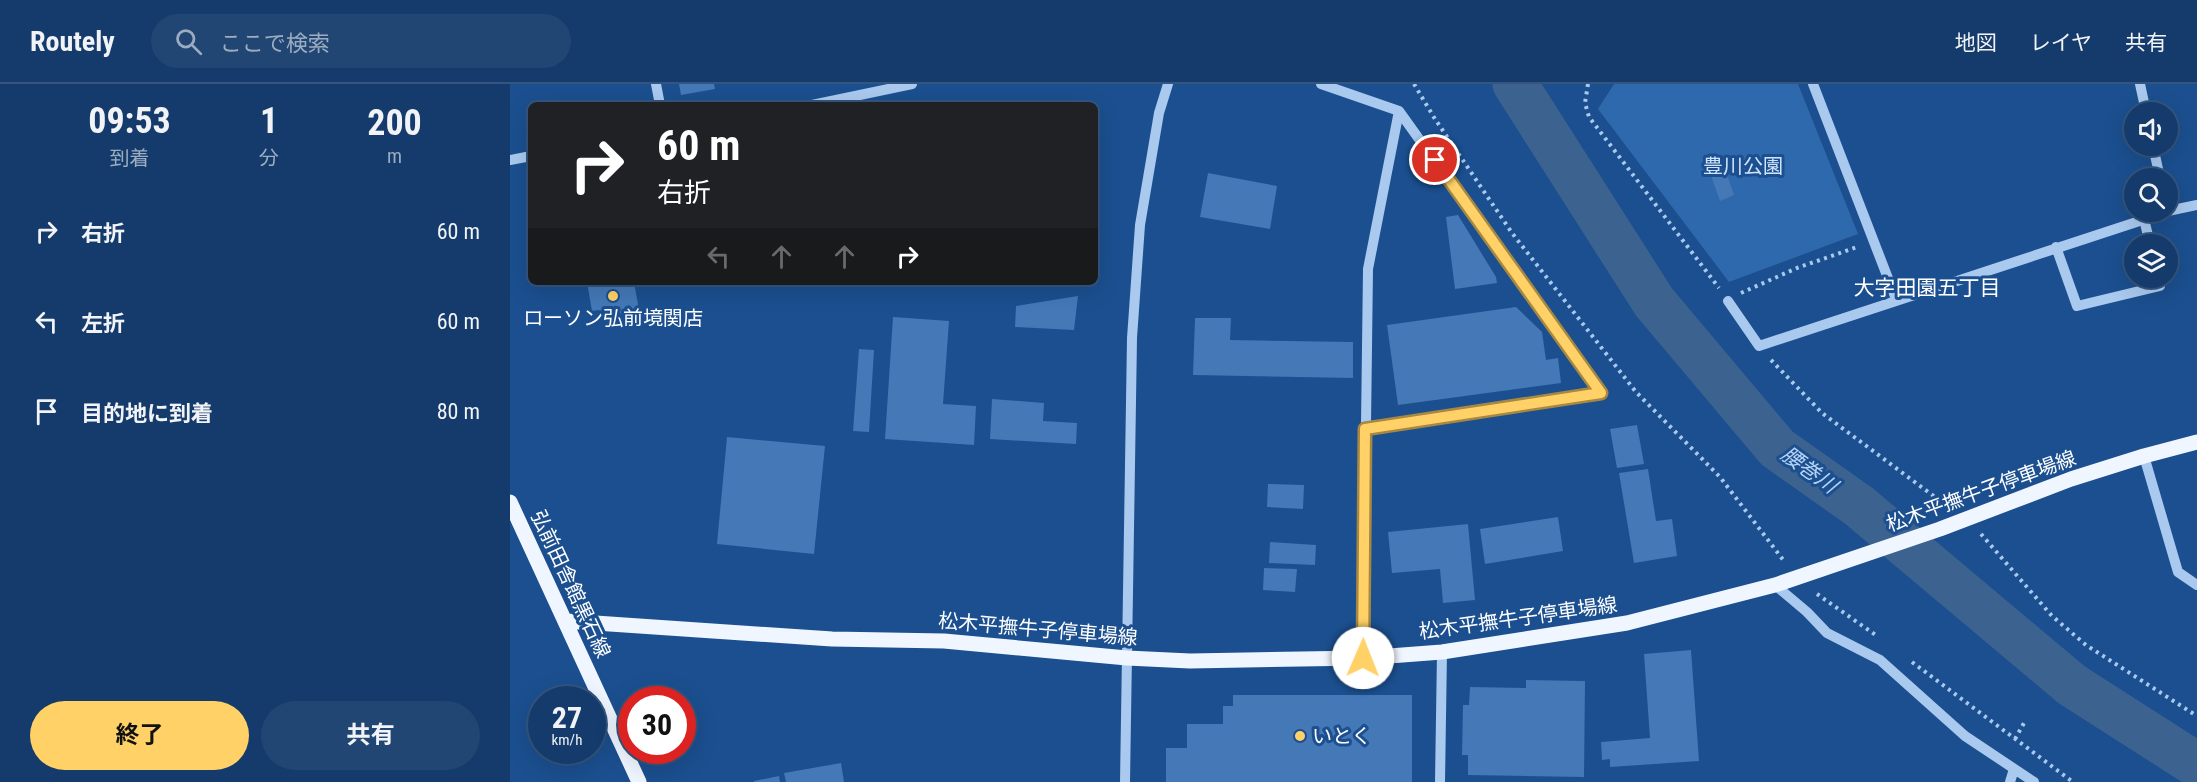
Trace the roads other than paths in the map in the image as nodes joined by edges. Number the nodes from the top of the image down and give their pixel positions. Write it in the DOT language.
graph roads {
  1 [pos="656,84"];
  2 [pos="912,84"];
  3 [pos="1168,84"];
  4 [pos="1321,84"];
  5 [pos="1813,84"];
  6 [pos="2140,84"];
  7 [pos="659,102"];
  8 [pos="826,102"];
  9 [pos="2144,102"];
  10 [pos="1399,111"];
  11 [pos="528,157"];
  12 [pos="510,160"];
  13 [pos="2197,205"];
  14 [pos="2178,209"];
  15 [pos="2135,222"];
  16 [pos="2056,247"];
  17 [pos="2152,288"];
  18 [pos="1725,297"];
  19 [pos="1896,300"];
  20 [pos="1365,429"];
  21 [pos="2197,442"];
  22 [pos="2144,456"];
  23 [pos="510,502"];
  24 [pos="1775,585"];
  25 [pos="2197,585"];
  26 [pos="566,621"];
  27 [pos="1442,652"];
  28 [pos="1127,658"];
  29 [pos="1363,658"];
  30 [pos="2014,769"];
  31 [pos="639,782"];
  32 [pos="1125,782"];
  33 [pos="1440,782"];
  34 [pos="2010,782"];
  35 [pos="2034,782"];
  1 -- 7 [label="street"];
  2 -- 8 [label="street"];
  3 -- 28 [label="street"];
  4 -- 10 [label="street"];
  5 -- 19 [label="street"];
  6 -- 9 [label="street"];
  10 -- 20 [label="street"];
  10 -- 20 [label="street"];
  11 -- 12 [label="street"];
  13 -- 14 [label="street"];
  15 -- 16 [label="street"];
  16 -- 17 [label="street"];
  16 -- 19 [label="street"];
  18 -- 19 [label="street"];
  20 -- 29 [label="street"];
  21 -- 22 [label="main road, 松木平撫牛子停車場線"];
  22 -- 24 [label="main road, 松木平撫牛子停車場線"];
  22 -- 25 [label="street"];
  23 -- 26 [label="main road, 弘前田舎館黒石線"];
  24 -- 27 [label="main road, 松木平撫牛子停車場線"];
  24 -- 30 [label="street"];
  26 -- 28 [label="main road, 松木平撫牛子停車場線"];
  26 -- 31 [label="main road, 弘前田舎館黒石線"];
  27 -- 29 [label="main road, 松木平撫牛子停車場線"];
  27 -- 33 [label="street"];
  28 -- 29 [label="main road, 松木平撫牛子停車場線"];
  28 -- 32 [label="street"];
  30 -- 34 [label="street"];
  30 -- 35 [label="street"];
}
